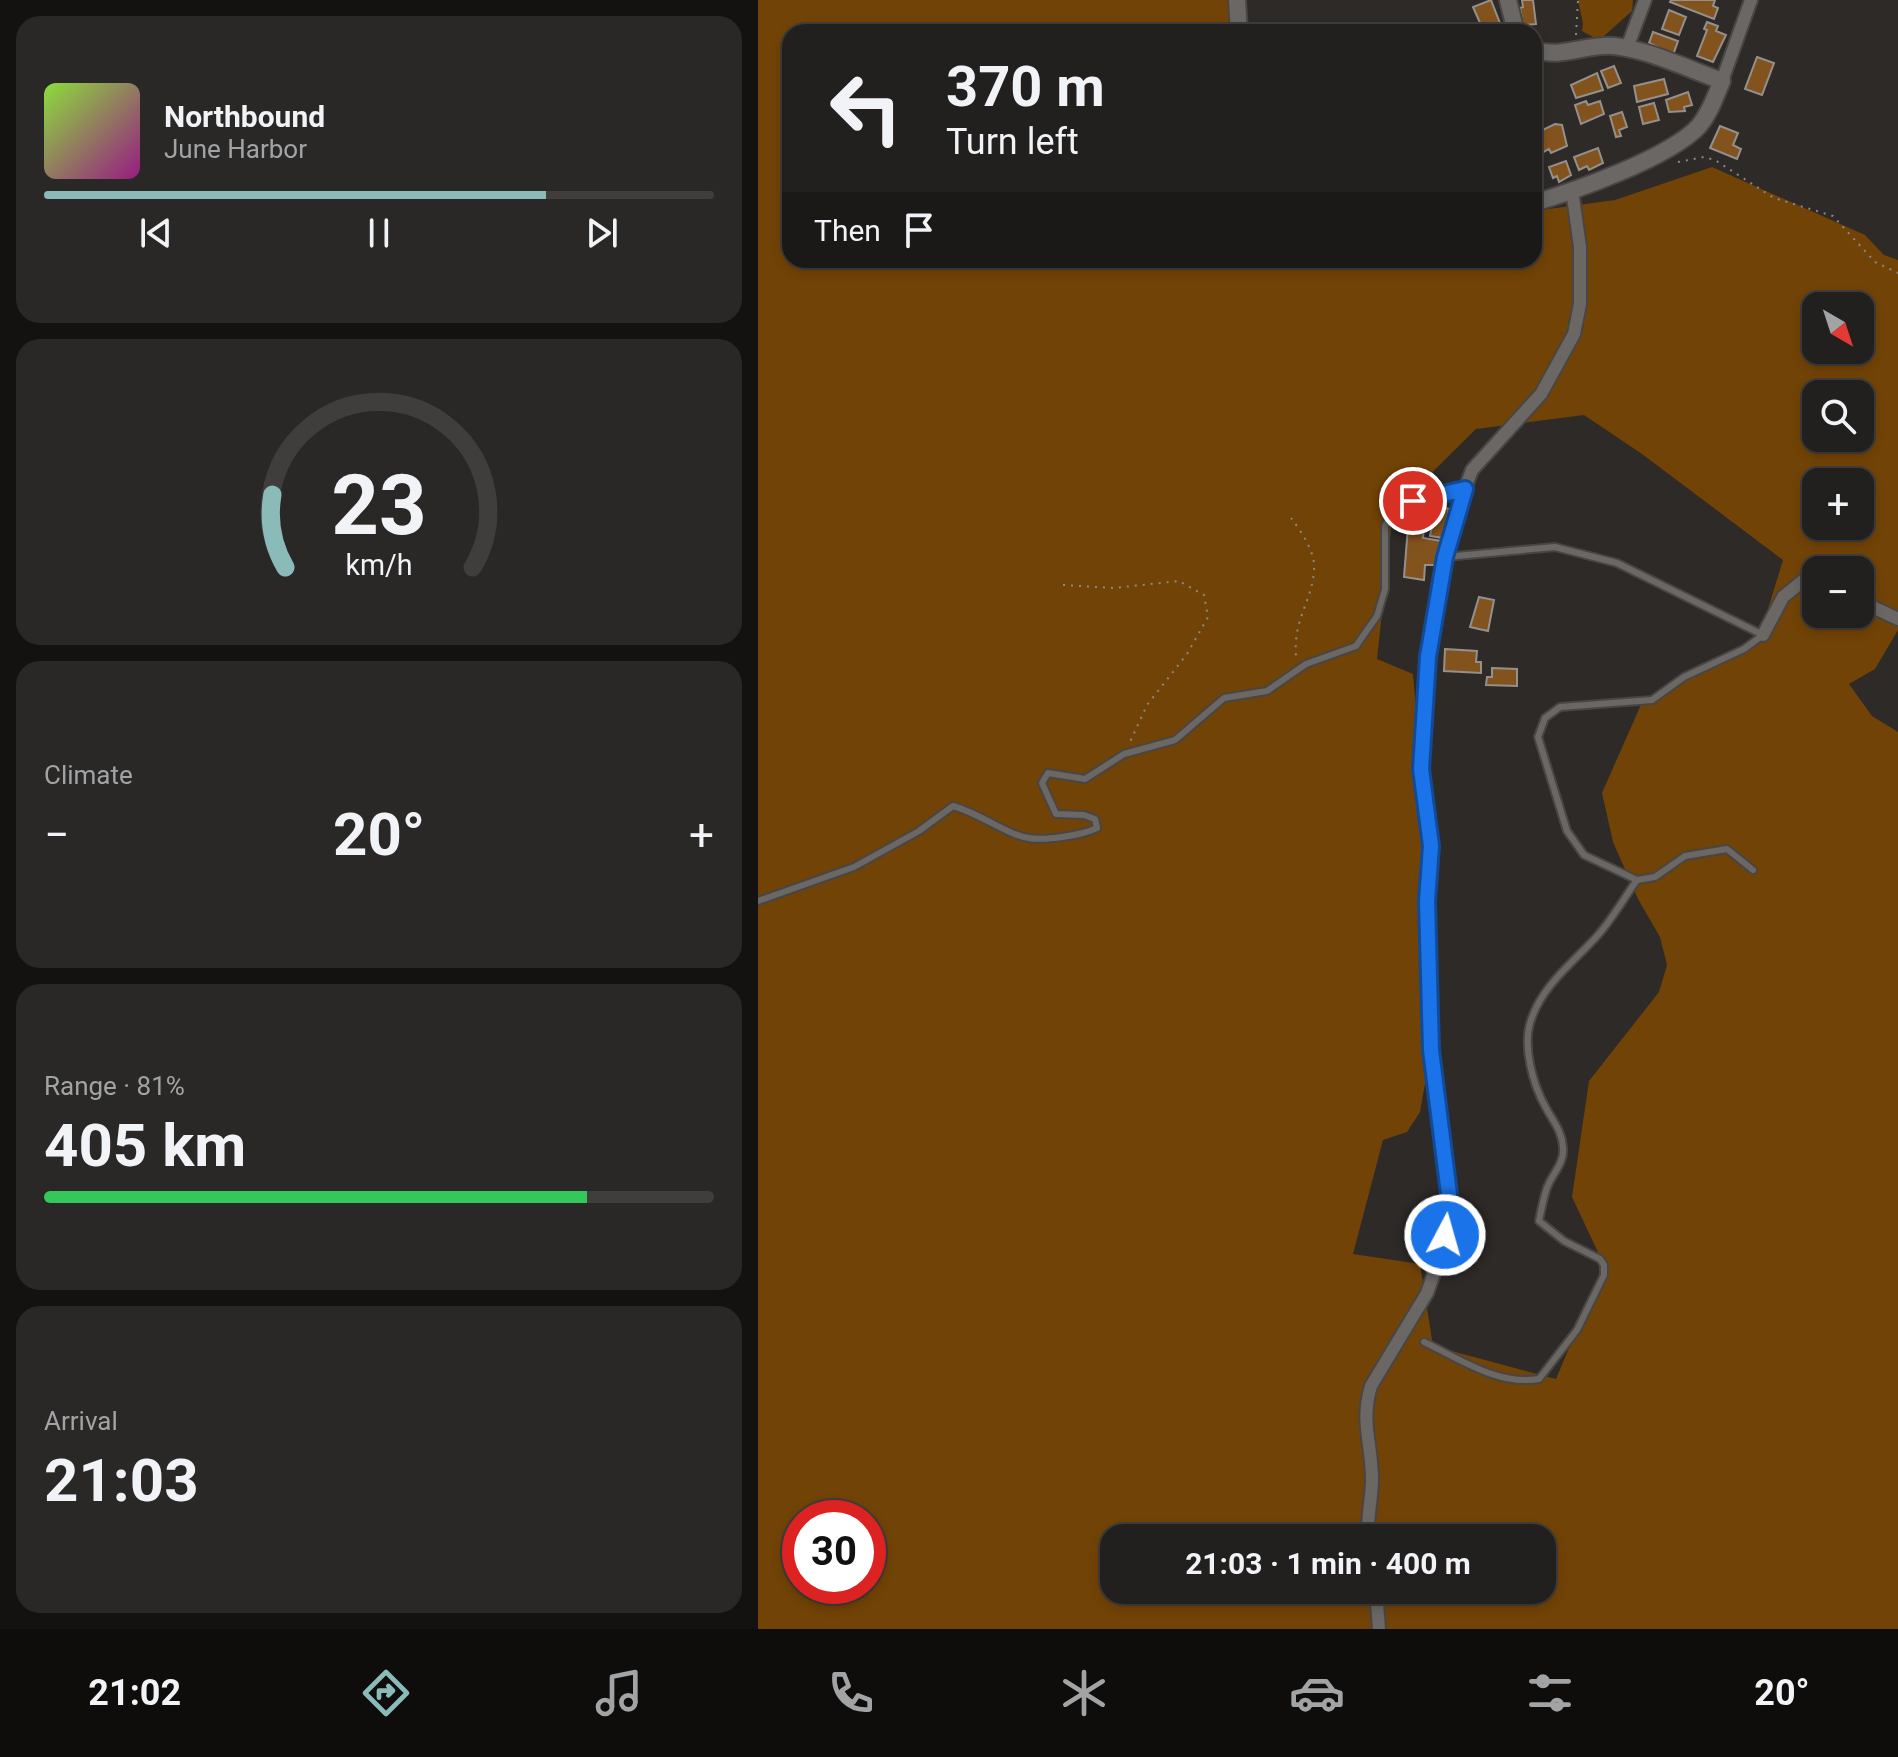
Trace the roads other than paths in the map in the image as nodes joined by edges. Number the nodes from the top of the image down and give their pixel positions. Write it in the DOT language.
graph roads {
  1 [pos="1237,0"];
  2 [pos="1508,0"];
  3 [pos="1645,0"];
  4 [pos="1751,0"];
  5 [pos="1238,24"];
  6 [pos="1514,24"];
  7 [pos="1627,48"];
  8 [pos="1542,51"];
  9 [pos="1722,81"];
  10 [pos="1572,190"];
  11 [pos="1542,200"];
  12 [pos="1465,489"];
  13 [pos="1445,557"];
  14 [pos="1802,582"];
  15 [pos="1874,608"];
  16 [pos="1898,619"];
  17 [pos="1763,635"];
  18 [pos="1753,870"];
  19 [pos="1637,880"];
  20 [pos="758,901"];
  21 [pos="1424,1342"];
  22 [pos="1370,1524"];
  23 [pos="1377,1604"];
  24 [pos="1379,1629"];
  1 -- 5 [label="street"];
  2 -- 6 [label="street"];
  3 -- 7 [label="street"];
  4 -- 9 [label="street"];
  7 -- 8 [label="street"];
  7 -- 9 [label="street"];
  9 -- 10 [label="street"];
  10 -- 11 [label="street"];
  10 -- 12 [label="street"];
  12 -- 13 [label="street"];
  12 -- 20 [label="lane"];
  13 -- 17 [label="lane"];
  13 -- 22 [label="street"];
  14 -- 17 [label="street"];
  15 -- 16 [label="street"];
  17 -- 19 [label="lane"];
  18 -- 19 [label="lane"];
  19 -- 21 [label="lane"];
  23 -- 24 [label="street"];
}
